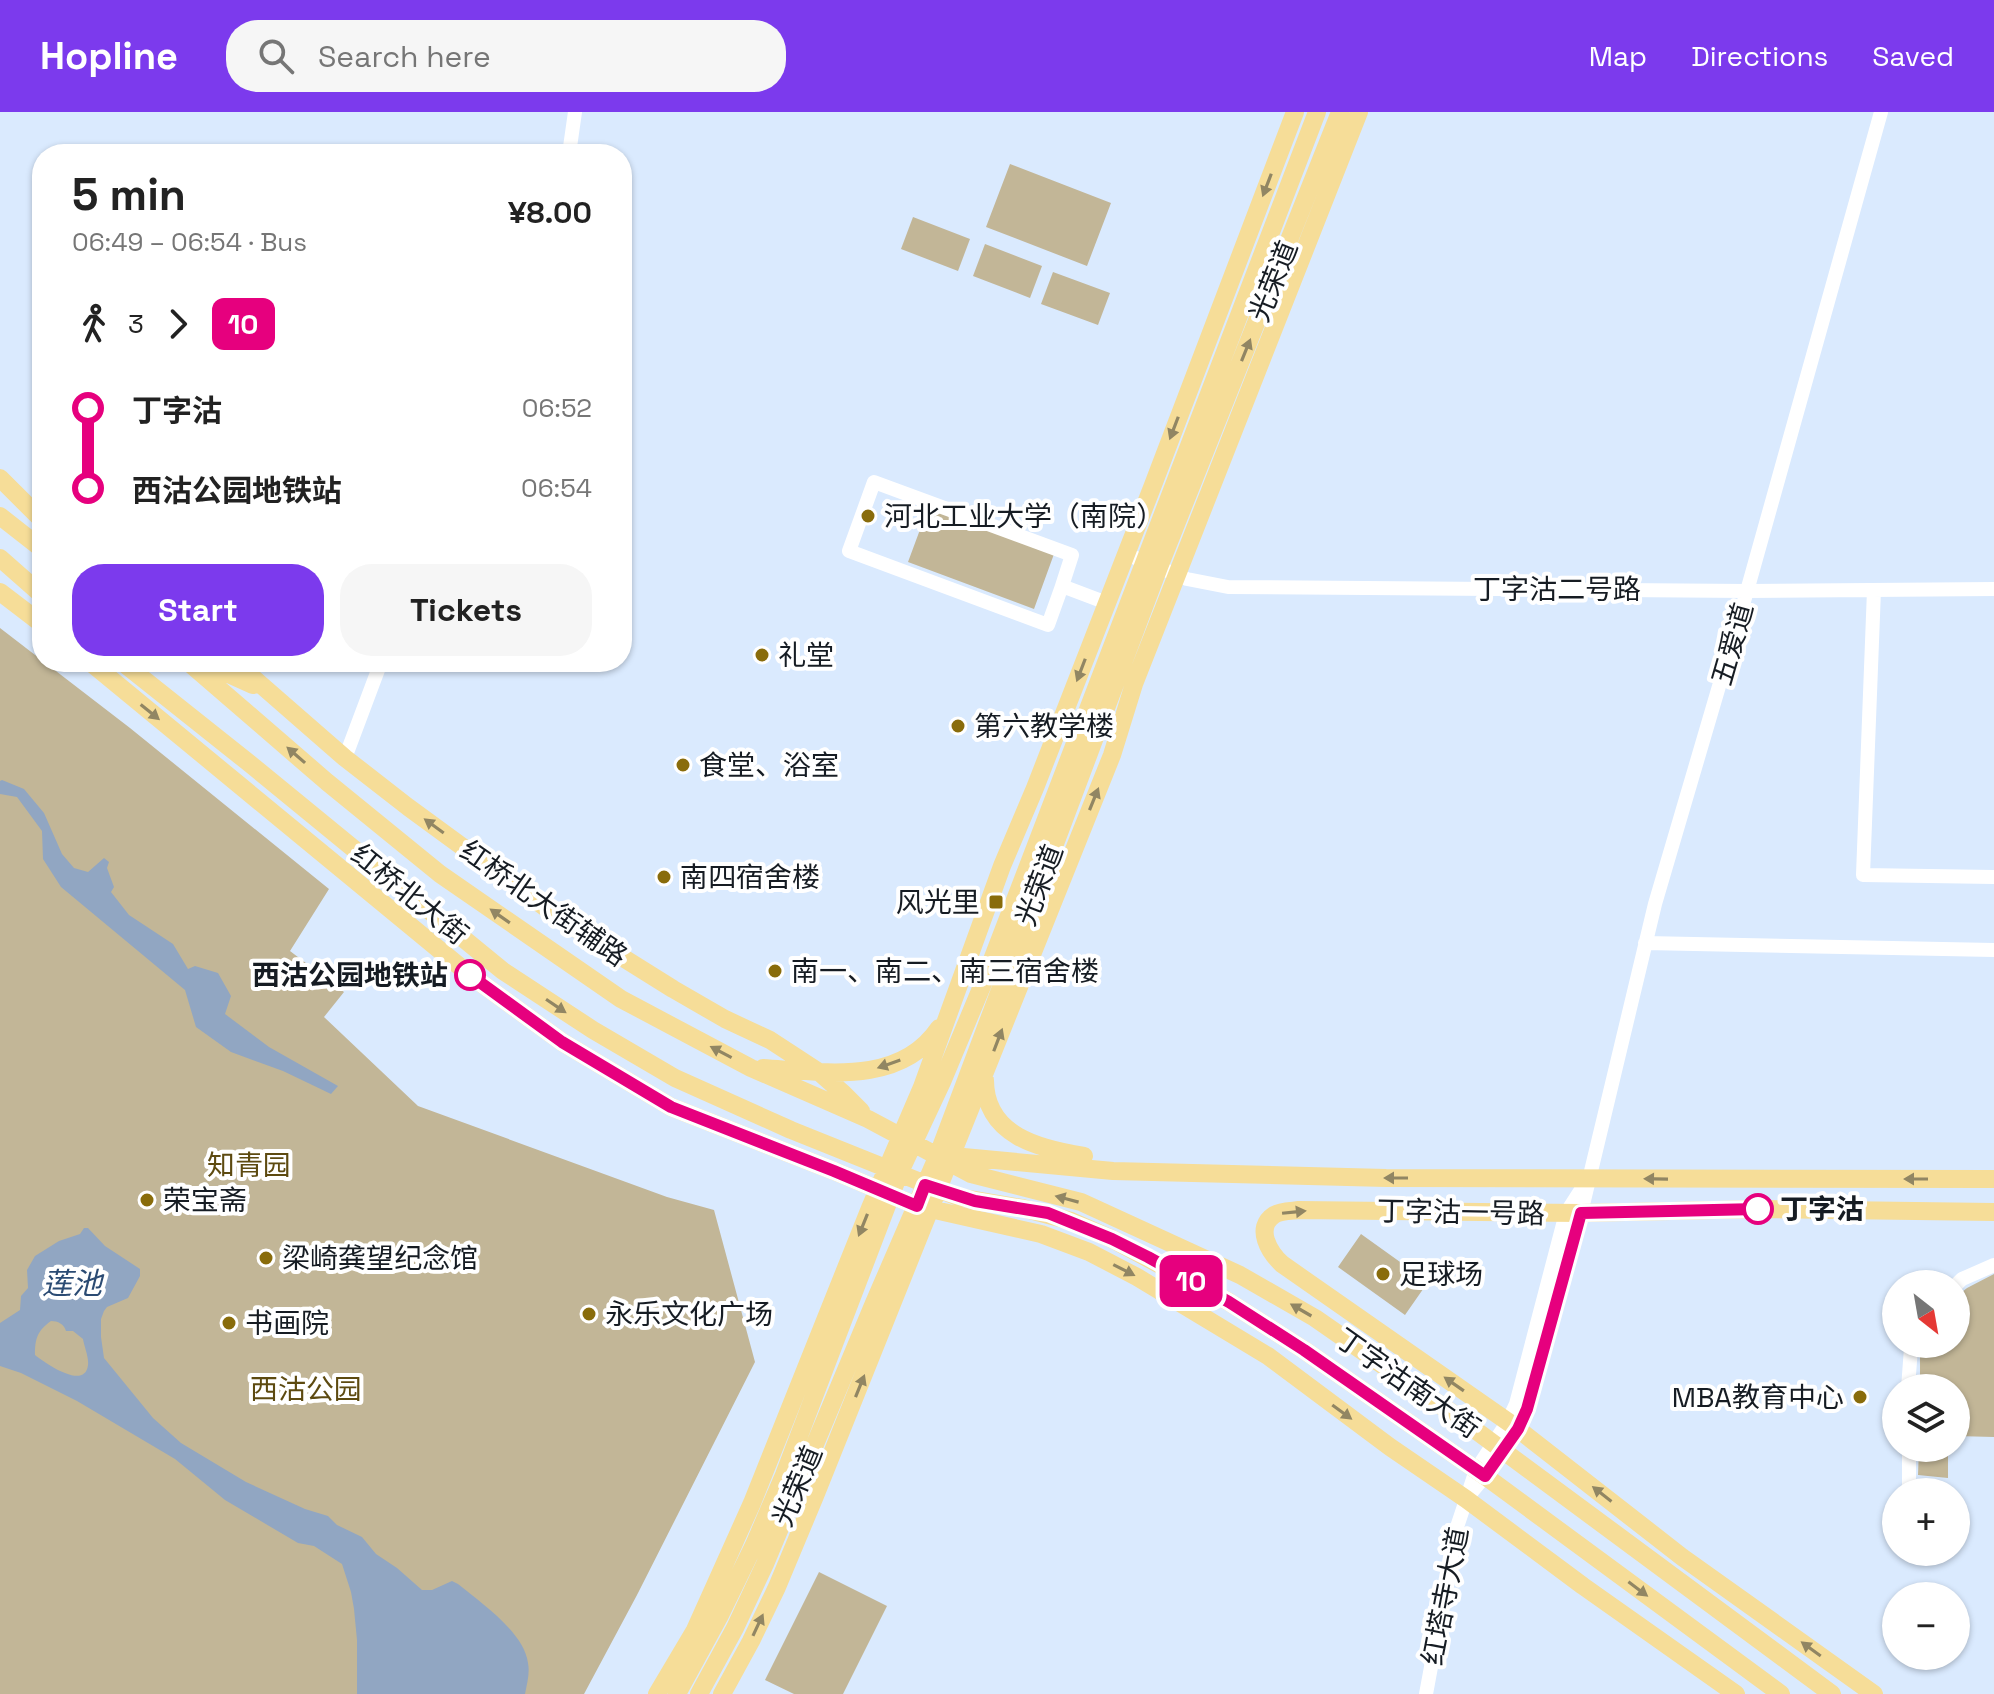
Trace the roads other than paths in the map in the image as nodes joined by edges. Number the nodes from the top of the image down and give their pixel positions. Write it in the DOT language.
graph roads {
  1 [pos="575,112"];
  2 [pos="1295,112"];
  3 [pos="1317,112"];
  4 [pos="1340,112"];
  5 [pos="1359,112"];
  6 [pos="1881,112"];
  7 [pos="570,144"];
  8 [pos="0,475"];
  9 [pos="32,497"];
  10 [pos="32,509"];
  11 [pos="0,516"];
  12 [pos="32,541"];
  13 [pos="1126,554"];
  14 [pos="0,558"];
  15 [pos="1152,564"];
  16 [pos="1178,575"];
  17 [pos="0,579"];
  18 [pos="32,586"];
  19 [pos="1062,586"];
  20 [pos="1994,589"];
  21 [pos="1874,590"];
  22 [pos="1747,591"];
  23 [pos="0,592"];
  24 [pos="32,599"];
  25 [pos="1107,603"];
  26 [pos="32,616"];
  27 [pos="102,672"];
  28 [pos="135,672"];
  29 [pos="200,672"];
  30 [pos="224,672"];
  31 [pos="247,672"];
  32 [pos="377,672"];
  33 [pos="273,694"];
  34 [pos="345,758"];
  35 [pos="1994,877"];
  36 [pos="1645,943"];
  37 [pos="1994,950"];
  38 [pos="948,1016"];
  39 [pos="751,1068"];
  40 [pos="819,1072"];
  41 [pos="985,1075"];
  42 [pos="868,1119"];
  43 [pos="907,1139"];
  44 [pos="947,1158"];
  45 [pos="893,1171"];
  46 [pos="1149,1171"];
  47 [pos="1589,1178"];
  48 [pos="1994,1179"];
  49 [pos="932,1188"];
  50 [pos="885,1192"];
  51 [pos="924,1208"];
  52 [pos="1994,1212"];
  53 [pos="1574,1213"];
  54 [pos="1994,1265"];
  55 [pos="1970,1276"];
  56 [pos="1513,1425"];
  57 [pos="1498,1447"];
  58 [pos="1481,1473"];
  59 [pos="1466,1499"];
  60 [pos="1682,1557"];
  61 [pos="1735,1624"];
  62 [pos="657,1694"];
  63 [pos="677,1694"];
  64 [pos="699,1694"];
  65 [pos="722,1694"];
  66 [pos="1426,1694"];
  67 [pos="1736,1694"];
  68 [pos="1781,1694"];
  69 [pos="1832,1694"];
  70 [pos="1874,1694"];
  1 -- 7 [label="street"];
  2 -- 13 [label="main road, one-way"];
  3 -- 15 [label="main road, 光荣道"];
  15 -- 4 [label="main road, 光荣道, one-way"];
  5 -- 16 [label="main road"];
  6 -- 22 [label="street, 五爱道"];
  8 -- 9 [label="main road"];
  8 -- 10 [label="main road"];
  11 -- 12 [label="main road"];
  13 -- 15 [label="street, 丁字沽二号路"];
  13 -- 25 [label="main road"];
  14 -- 18 [label="main road"];
  15 -- 16 [label="street, 丁字沽二号路"];
  15 -- 43 [label="main road, 光荣道"];
  15 -- 44 [label="main road, 光荣道"];
  16 -- 22 [label="street, 丁字沽二号路"];
  41 -- 16 [label="main road, one-way"];
  17 -- 24 [label="main road"];
  19 -- 19 [label="street"];
  19 -- 25 [label="street"];
  20 -- 21 [label="street, 丁字沽二号路"];
  21 -- 22 [label="street, 丁字沽二号路"];
  21 -- 35 [label="street"];
  22 -- 36 [label="street, 五爱道"];
  23 -- 26 [label="main road"];
  25 -- 38 [label="main road, one-way"];
  27 -- 50 [label="main road, one-way"];
  28 -- 45 [label="main road, 红桥北大街, one-way"];
  39 -- 29 [label="main road, 红桥北大街, one-way"];
  30 -- 33 [label="main road"];
  31 -- 33 [label="main road, 红桥北大街辅路"];
  32 -- 34 [label="street"];
  33 -- 34 [label="main road, 红桥北大街辅路"];
  40 -- 34 [label="main road, 红桥北大街辅路, one-way"];
  36 -- 37 [label="street"];
  36 -- 47 [label="street, 五爱道"];
  38 -- 40 [label="main road, one-way"];
  38 -- 43 [label="main road"];
  39 -- 40 [label="main road"];
  39 -- 42 [label="main road, 红桥北大街"];
  40 -- 42 [label="main road, 红桥北大街辅路"];
  41 -- 44 [label="main road"];
  41 -- 46 [label="main road"];
  42 -- 43 [label="main road, 红桥北大街"];
  43 -- 44 [label="main road, 红桥北大街"];
  43 -- 45 [label="main road"];
  44 -- 46 [label="main road, 丁字沽一号路"];
  44 -- 49 [label="main road"];
  57 -- 44 [label="main road, 丁字沽南大街, one-way"];
  45 -- 49 [label="main road, 红桥北大街"];
  45 -- 50 [label="main road"];
  47 -- 46 [label="main road, 丁字沽一号路, one-way"];
  48 -- 47 [label="main road, 丁字沽一号路, one-way"];
  47 -- 53 [label="street, 五爱道"];
  49 -- 51 [label="main road"];
  49 -- 58 [label="main road, 丁字沽南大街"];
  50 -- 51 [label="main road"];
  50 -- 62 [label="main road, one-way"];
  50 -- 63 [label="main road, 光荣道"];
  51 -- 59 [label="main road, one-way"];
  51 -- 64 [label="main road, 光荣道"];
  65 -- 51 [label="main road, one-way"];
  52 -- 53 [label="main road, 丁字沽一号路"];
  53 -- 56 [label="street, 五爱道"];
  56 -- 53 [label="main road, 丁字沽一号路, one-way"];
  54 -- 55 [label="street"];
  56 -- 57 [label="street, 五爱道"];
  60 -- 56 [label="main road, one-way"];
  57 -- 58 [label="street, 红塔寺大道"];
  57 -- 61 [label="main road, 丁字沽南大街"];
  58 -- 59 [label="street, 红塔寺大道"];
  58 -- 68 [label="main road, 丁字沽南大街, one-way"];
  59 -- 66 [label="street, 红塔寺大道"];
  59 -- 67 [label="main road"];
  60 -- 61 [label="main road"];
  70 -- 60 [label="main road, one-way"];
  61 -- 69 [label="main road, 丁字沽南大街"];
}
